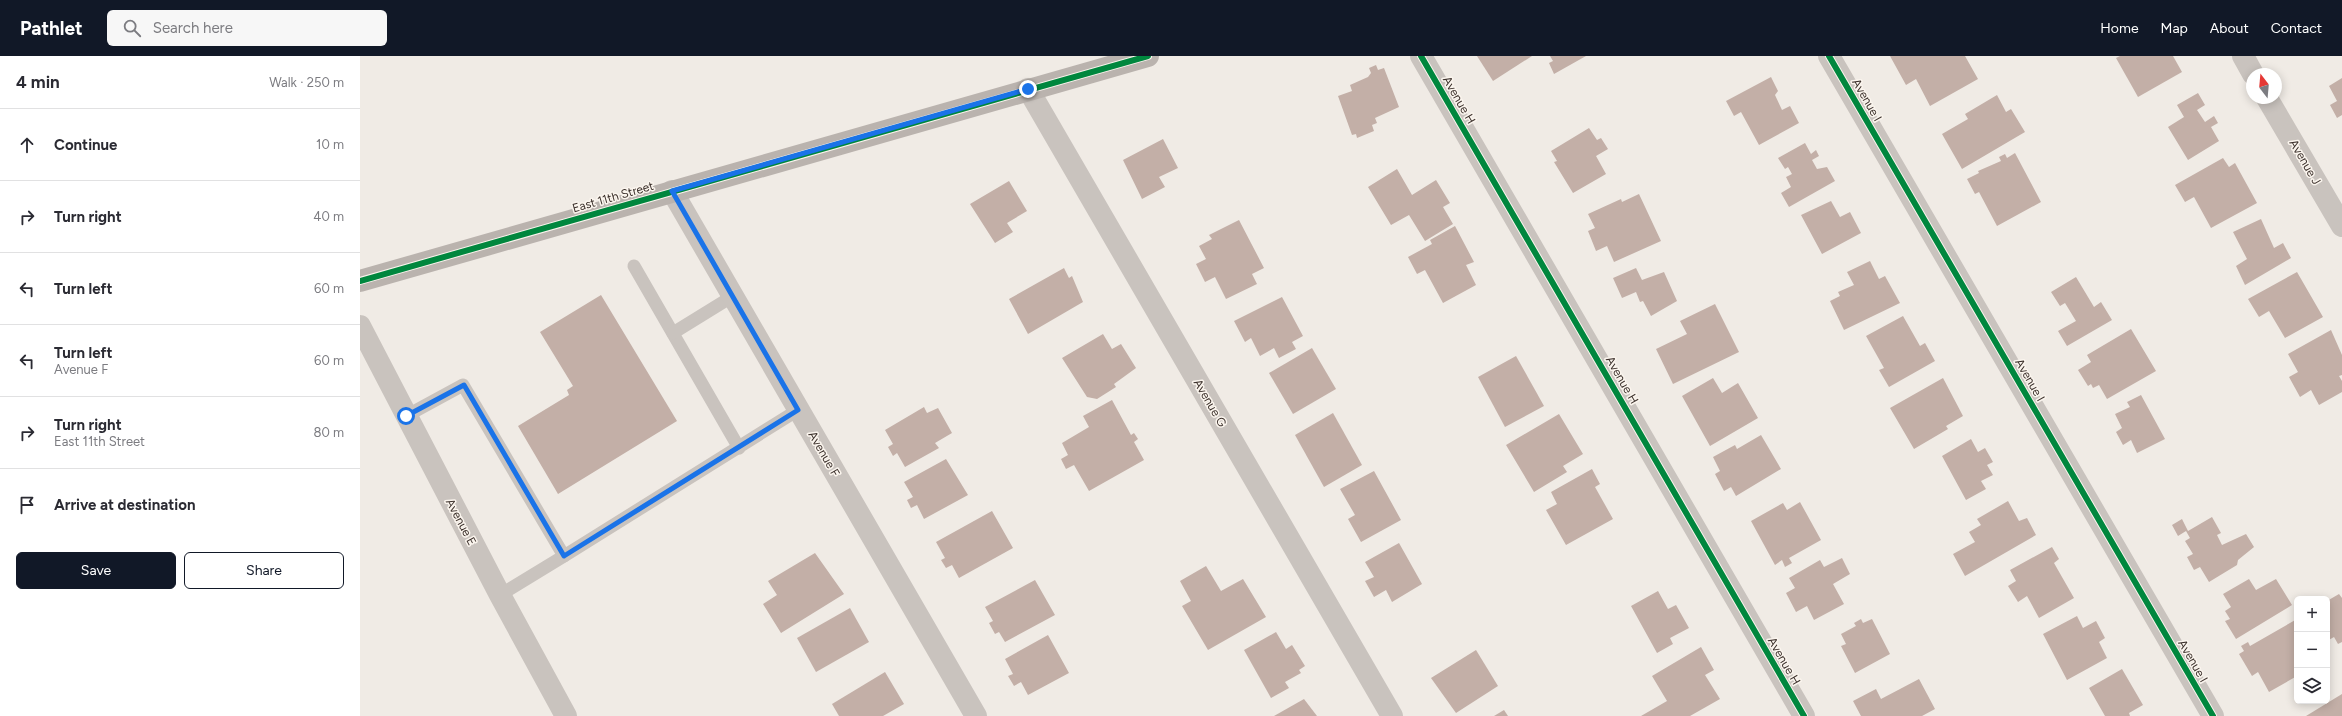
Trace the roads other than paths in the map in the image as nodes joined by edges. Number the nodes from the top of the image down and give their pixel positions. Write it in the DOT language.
graph roads {
  1 [pos="1148,56"];
  2 [pos="1421,56"];
  3 [pos="1829,56"];
  4 [pos="2243,56"];
  5 [pos="2250,68"];
  6 [pos="1028,89"];
  7 [pos="2271,104"];
  8 [pos="672,191"];
  9 [pos="2342,226"];
  10 [pos="634,266"];
  11 [pos="360,280"];
  12 [pos="733,296"];
  13 [pos="360,326"];
  14 [pos="673,334"];
  15 [pos="798,410"];
  16 [pos="406,416"];
  17 [pos="739,448"];
  18 [pos="564,556"];
  19 [pos="500,595"];
  20 [pos="566,716"];
  21 [pos="976,716"];
  22 [pos="1392,716"];
  23 [pos="1804,716"];
  24 [pos="2213,716"];
  1 -- 6 [label="street, East 11th Street"];
  2 -- 23 [label="street, Avenue H"];
  3 -- 24 [label="street, Avenue I"];
  4 -- 5 [label="street"];
  6 -- 8 [label="street, East 11th Street"];
  6 -- 22 [label="street, Avenue G"];
  7 -- 9 [label="street, Avenue J"];
  8 -- 11 [label="street, East 11th Street"];
  8 -- 12 [label="street, Avenue F"];
  10 -- 14 [label="lane"];
  12 -- 14 [label="lane"];
  12 -- 15 [label="street, Avenue F"];
  13 -- 16 [label="street, Avenue E"];
  14 -- 17 [label="lane"];
  15 -- 17 [label="lane"];
  15 -- 21 [label="street, Avenue F"];
  16 -- 18 [label="lane"];
  16 -- 19 [label="street, Avenue E"];
  17 -- 18 [label="lane"];
  18 -- 19 [label="lane"];
  19 -- 20 [label="street, Avenue E"];
}
